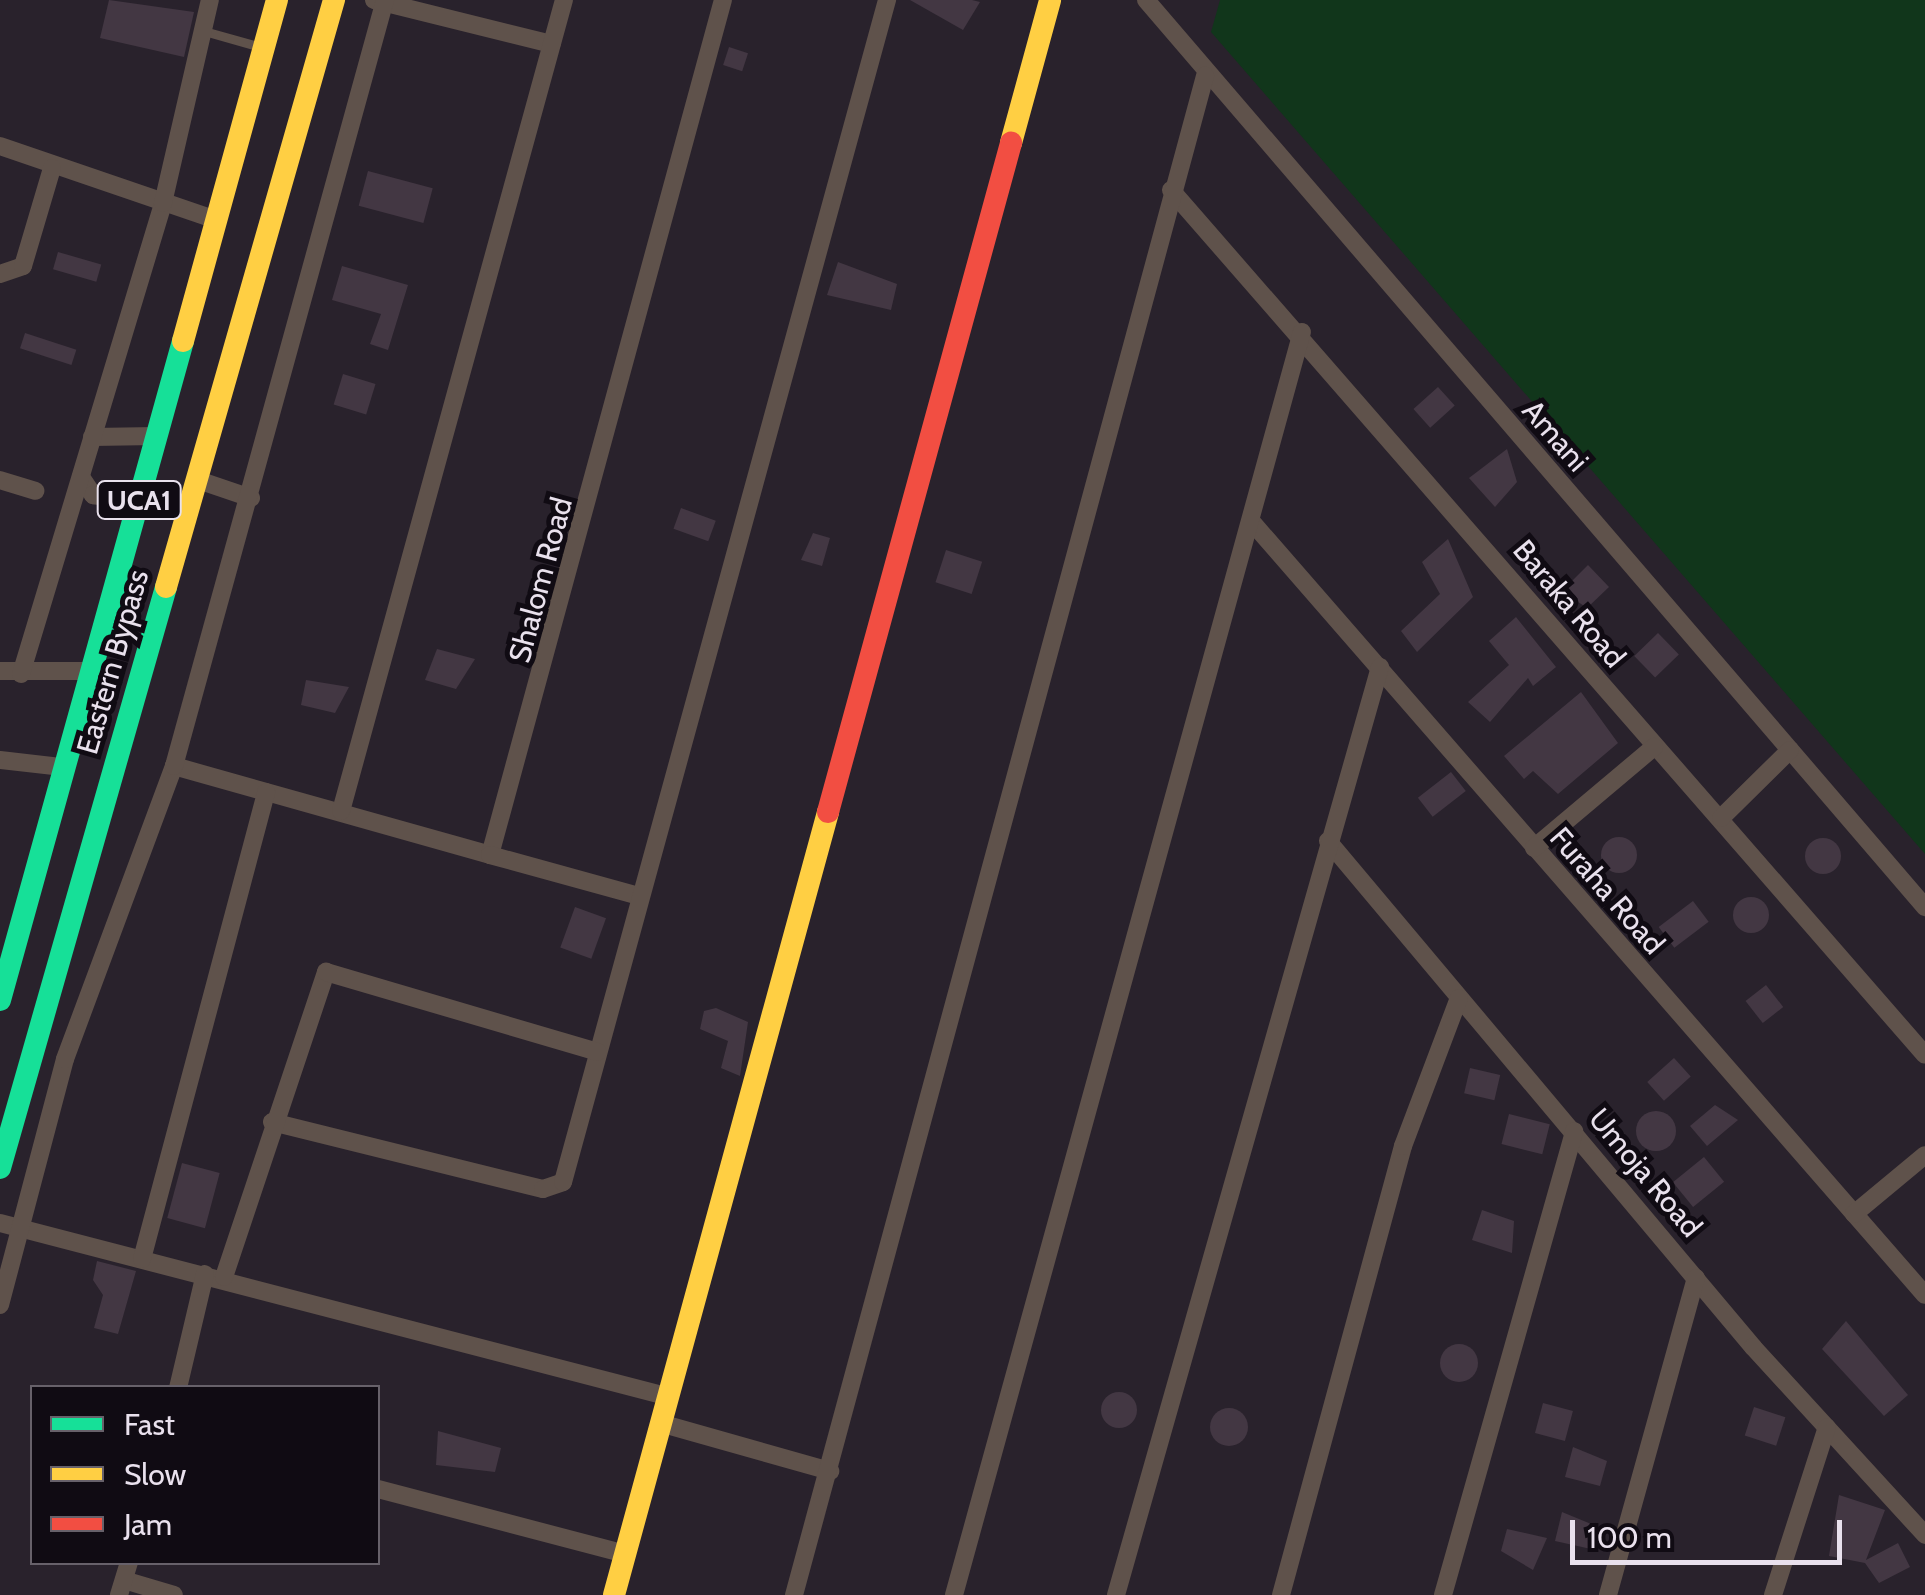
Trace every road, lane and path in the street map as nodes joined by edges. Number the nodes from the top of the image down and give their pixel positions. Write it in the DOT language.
graph roads {
  1 [pos="210,0"];
  2 [pos="277,0"];
  3 [pos="334,0"];
  4 [pos="564,0"];
  5 [pos="724,0"];
  6 [pos="887,0"];
  7 [pos="1050,0"];
  8 [pos="1146,0"];
  9 [pos="381,1"];
  10 [pos="203,31"];
  11 [pos="552,44"];
  12 [pos="264,48"];
  13 [pos="1205,76"];
  14 [pos="0,146"];
  15 [pos="52,168"];
  16 [pos="1171,190"];
  17 [pos="163,203"];
  18 [pos="216,220"];
  19 [pos="0,274"];
  20 [pos="1302,332"];
  21 [pos="156,436"];
  22 [pos="92,437"];
  23 [pos="81,477"];
  24 [pos="0,480"];
  25 [pos="198,480"];
  26 [pos="36,491"];
  27 [pos="251,498"];
  28 [pos="138,502"];
  29 [pos="1250,521"];
  30 [pos="1380,667"];
  31 [pos="0,671"];
  32 [pos="90,671"];
  33 [pos="21,674"];
  34 [pos="1654,747"];
  35 [pos="1790,750"];
  36 [pos="0,760"];
  37 [pos="174,766"];
  38 [pos="61,767"];
  39 [pos="266,792"];
  40 [pos="340,811"];
  41 [pos="1721,818"];
  42 [pos="1328,841"];
  43 [pos="1534,848"];
  44 [pos="490,855"];
  45 [pos="639,896"];
  46 [pos="1925,907"];
  47 [pos="1458,998"];
  48 [pos="0,1000"];
  49 [pos="597,1052"];
  50 [pos="1925,1054"];
  51 [pos="272,1122"];
  52 [pos="1574,1132"];
  53 [pos="1925,1155"];
  54 [pos="0,1168"];
  55 [pos="1854,1214"];
  56 [pos="0,1223"];
  57 [pos="21,1229"];
  58 [pos="142,1258"];
  59 [pos="215,1276"];
  60 [pos="1696,1278"];
  61 [pos="1925,1295"];
  62 [pos="0,1304"];
  63 [pos="179,1385"];
  64 [pos="666,1396"];
  65 [pos="660,1423"];
  66 [pos="1827,1427"];
  67 [pos="830,1471"];
  68 [pos="380,1489"];
  69 [pos="1925,1535"];
  70 [pos="626,1554"];
  71 [pos="124,1579"];
  72 [pos="174,1595"];
  73 [pos="614,1595"];
  74 [pos="794,1595"];
  75 [pos="954,1595"];
  76 [pos="1116,1595"];
  77 [pos="1281,1595"];
  78 [pos="1442,1595"];
  79 [pos="1608,1595"];
  80 [pos="1773,1595"];
  1 -- 10 [label="street"];
  2 -- 12 [label="main road, Eastern Bypass / UCA1"];
  3 -- 25 [label="main road, Eastern Bypass"];
  4 -- 11 [label="street"];
  5 -- 44 [label="street, Shalom Road"];
  6 -- 45 [label="street"];
  7 -- 64 [label="main road"];
  8 -- 13 [label="street, Amani"];
  9 -- 11 [label="street"];
  9 -- 27 [label="street"];
  10 -- 12 [label="lane"];
  10 -- 17 [label="street"];
  11 -- 40 [label="street"];
  12 -- 18 [label="main road, Eastern Bypass / UCA1"];
  13 -- 16 [label="street"];
  13 -- 35 [label="street, Amani"];
  14 -- 15 [label="street"];
  15 -- 17 [label="street"];
  15 -- 19 [label="street"];
  16 -- 20 [label="street, Baraka Road"];
  16 -- 67 [label="street"];
  17 -- 18 [label="street"];
  17 -- 22 [label="street"];
  18 -- 21 [label="main road, Eastern Bypass / UCA1"];
  20 -- 29 [label="street"];
  20 -- 34 [label="street, Baraka Road"];
  21 -- 22 [label="street"];
  21 -- 28 [label="main road, Eastern Bypass / UCA1"];
  22 -- 23 [label="street"];
  23 -- 28 [label="street"];
  23 -- 33 [label="street"];
  24 -- 26 [label="street"];
  25 -- 27 [label="street"];
  25 -- 54 [label="main road, Eastern Bypass"];
  27 -- 37 [label="street"];
  28 -- 32 [label="main road, Eastern Bypass / UCA1"];
  29 -- 30 [label="street, Furaha Road"];
  29 -- 75 [label="street"];
  30 -- 42 [label="street"];
  30 -- 43 [label="street, Furaha Road"];
  31 -- 33 [label="street"];
  32 -- 33 [label="street"];
  32 -- 38 [label="main road, Eastern Bypass / UCA1"];
  34 -- 41 [label="street, Baraka Road"];
  34 -- 43 [label="street"];
  35 -- 41 [label="street"];
  35 -- 46 [label="street, Amani"];
  36 -- 38 [label="street"];
  37 -- 39 [label="street"];
  37 -- 57 [label="street"];
  38 -- 48 [label="main road, Eastern Bypass / UCA1"];
  39 -- 40 [label="street"];
  39 -- 58 [label="street"];
  40 -- 44 [label="street"];
  41 -- 50 [label="street, Baraka Road"];
  42 -- 47 [label="street, Umoja Road"];
  42 -- 76 [label="street"];
  43 -- 55 [label="street, Furaha Road"];
  44 -- 45 [label="street"];
  45 -- 49 [label="street"];
  47 -- 52 [label="street, Umoja Road"];
  47 -- 77 [label="street"];
  49 -- 51 [label="street"];
  49 -- 51 [label="street"];
  51 -- 59 [label="street"];
  52 -- 60 [label="street, Umoja Road"];
  52 -- 78 [label="street"];
  53 -- 55 [label="street"];
  55 -- 61 [label="street, Furaha Road"];
  56 -- 57 [label="street"];
  57 -- 58 [label="street"];
  57 -- 62 [label="street"];
  58 -- 59 [label="street"];
  59 -- 63 [label="street"];
  59 -- 64 [label="street"];
  60 -- 66 [label="street, Umoja Road"];
  60 -- 79 [label="street"];
  64 -- 65 [label="main road"];
  65 -- 67 [label="street"];
  65 -- 70 [label="main road"];
  66 -- 69 [label="street, Umoja Road"];
  66 -- 80 [label="street"];
  67 -- 74 [label="street"];
  68 -- 70 [label="street"];
  70 -- 73 [label="main road"];
  71 -- 72 [label="street"];
}
